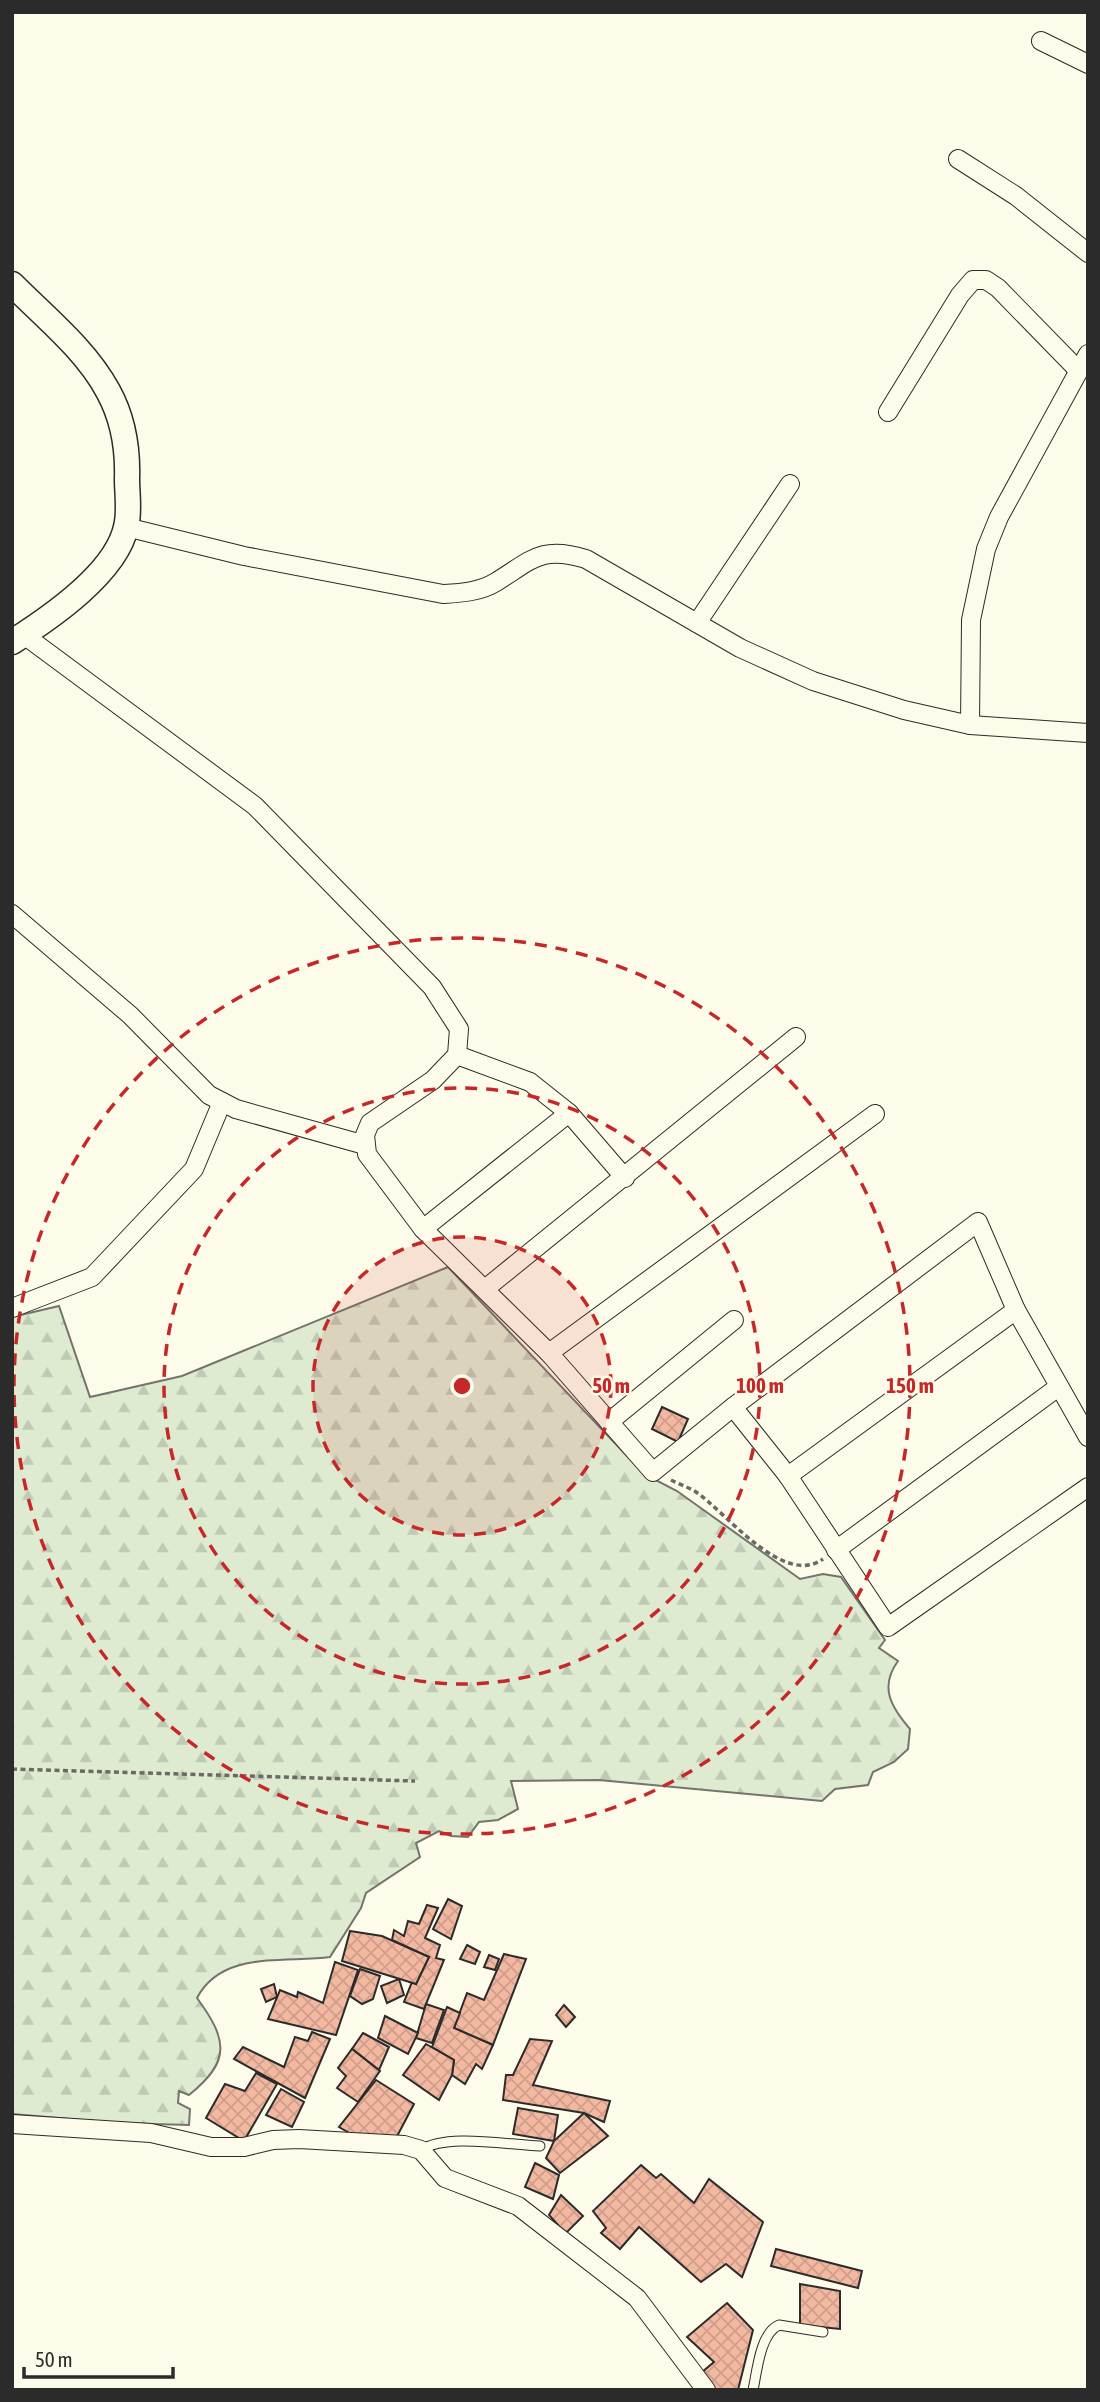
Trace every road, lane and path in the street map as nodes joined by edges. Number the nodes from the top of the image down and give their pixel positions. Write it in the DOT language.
graph roads {
  1 [pos="1041,41"];
  2 [pos="1088,64"];
  3 [pos="958,159"];
  4 [pos="1088,253"];
  5 [pos="12,284"];
  6 [pos="1088,354"];
  7 [pos="1078,370"];
  8 [pos="888,412"];
  9 [pos="790,484"];
  10 [pos="126,527"];
  11 [pos="697,623"];
  12 [pos="18,638"];
  13 [pos="970,725"];
  14 [pos="1088,733"];
  15 [pos="12,914"];
  16 [pos="796,1037"];
  17 [pos="457,1055"];
  18 [pos="222,1102"];
  19 [pos="569,1114"];
  20 [pos="875,1114"];
  21 [pos="365,1145"];
  22 [pos="625,1178"];
  23 [pos="423,1229"];
  24 [pos="485,1289"];
  25 [pos="12,1308"];
  26 [pos="1016,1310"];
  27 [pos="734,1320"];
  28 [pos="549,1353"];
  29 [pos="1057,1388"];
  30 [pos="733,1407"];
  31 [pos="609,1422"];
  32 [pos="1088,1437"];
  33 [pos="653,1472"];
  34 [pos="788,1476"];
  35 [pos="1088,1487"];
  36 [pos="836,1550"];
  37 [pos="12,1769"];
  38 [pos="415,1782"];
  39 [pos="12,2124"];
  40 [pos="540,2146"];
  41 [pos="421,2150"];
  42 [pos="823,2332"];
  43 [pos="706,2390"];
  44 [pos="753,2390"];
  1 -- 2 [label="street"];
  3 -- 4 [label="street"];
  5 -- 10 [label="main road"];
  6 -- 7 [label="street"];
  7 -- 8 [label="street"];
  7 -- 13 [label="street"];
  9 -- 11 [label="street"];
  10 -- 11 [label="street"];
  10 -- 12 [label="main road"];
  11 -- 13 [label="street"];
  12 -- 17 [label="street"];
  13 -- 14 [label="street"];
  15 -- 18 [label="street"];
  16 -- 22 [label="street"];
  17 -- 19 [label="street"];
  17 -- 21 [label="street"];
  18 -- 21 [label="street"];
  18 -- 25 [label="street"];
  19 -- 22 [label="street"];
  19 -- 23 [label="street"];
  20 -- 28 [label="street"];
  21 -- 23 [label="street"];
  22 -- 24 [label="street"];
  23 -- 24 [label="street"];
  24 -- 28 [label="street"];
  26 -- 29 [label="street"];
  26 -- 30 [label="street"];
  26 -- 34 [label="street"];
  27 -- 31 [label="street"];
  28 -- 31 [label="street"];
  29 -- 32 [label="street"];
  29 -- 36 [label="street"];
  30 -- 33 [label="street"];
  30 -- 34 [label="street"];
  31 -- 33 [label="street"];
  33 -- 36 [label="path"];
  34 -- 36 [label="street"];
  35 -- 36 [label="street"];
  37 -- 38 [label="path"];
  39 -- 41 [label="street"];
  40 -- 41 [label="lane"];
  41 -- 43 [label="street"];
  42 -- 44 [label="lane"];
}
